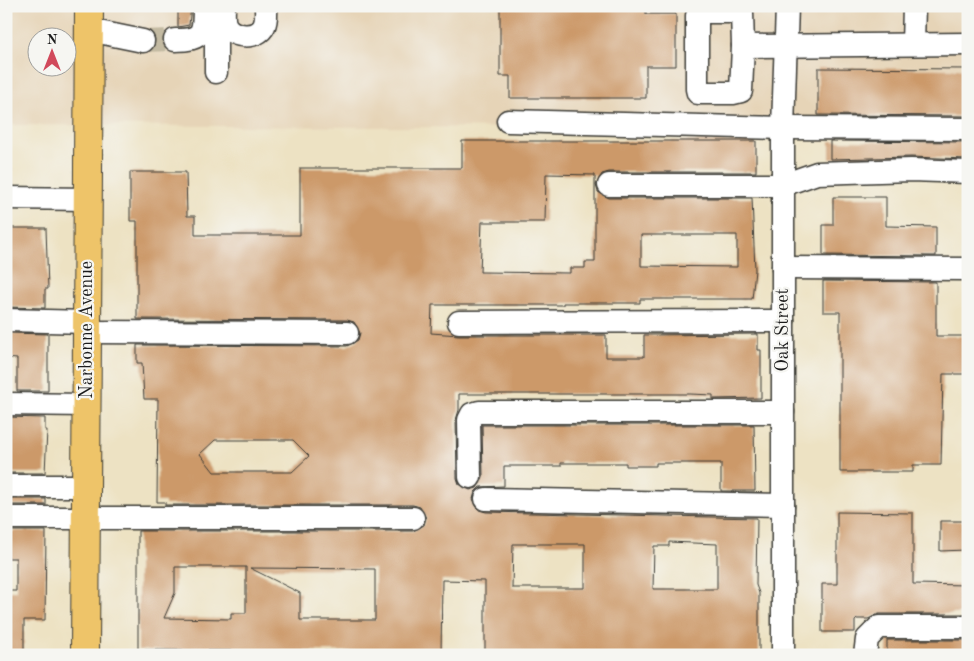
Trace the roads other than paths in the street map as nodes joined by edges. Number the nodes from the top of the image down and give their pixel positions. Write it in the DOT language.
graph roads {
  1 [pos="204,6"];
  2 [pos="216,6"];
  3 [pos="224,6"];
  4 [pos="266,6"];
  5 [pos="787,6"];
  6 [pos="914,6"];
  7 [pos="89,18"];
  8 [pos="175,40"];
  9 [pos="143,41"];
  10 [pos="786,44"];
  11 [pos="913,44"];
  12 [pos="968,44"];
  13 [pos="744,46"];
  14 [pos="216,72"];
  15 [pos="508,121"];
  16 [pos="783,128"];
  17 [pos="968,129"];
  18 [pos="968,172"];
  19 [pos="609,185"];
  20 [pos="783,185"];
  21 [pos="6,198"];
  22 [pos="88,198"];
  23 [pos="783,268"];
  24 [pos="968,269"];
  25 [pos="6,320"];
  26 [pos="783,321"];
  27 [pos="459,322"];
  28 [pos="87,327"];
  29 [pos="347,333"];
  30 [pos="6,404"];
  31 [pos="87,405"];
  32 [pos="783,412"];
  33 [pos="470,477"];
  34 [pos="6,486"];
  35 [pos="86,486"];
  36 [pos="486,500"];
  37 [pos="783,505"];
  38 [pos="6,518"];
  39 [pos="86,518"];
  40 [pos="413,518"];
  41 [pos="968,627"];
  42 [pos="85,655"];
  43 [pos="783,655"];
  44 [pos="865,655"];
  1 -- 8 [label="street"];
  2 -- 14 [label="street"];
  3 -- 4 [label="street"];
  5 -- 10 [label="street, Oak Street"];
  6 -- 11 [label="street"];
  7 -- 9 [label="street"];
  7 -- 22 [label="main road, Narbonne Avenue"];
  10 -- 11 [label="street"];
  10 -- 13 [label="street"];
  10 -- 16 [label="street, Oak Street"];
  11 -- 12 [label="street"];
  13 -- 13 [label="street"];
  15 -- 16 [label="street"];
  16 -- 17 [label="street"];
  16 -- 20 [label="street, Oak Street"];
  18 -- 20 [label="street"];
  19 -- 20 [label="street"];
  20 -- 23 [label="street, Oak Street"];
  21 -- 22 [label="street"];
  22 -- 28 [label="main road, Narbonne Avenue"];
  23 -- 24 [label="street"];
  23 -- 26 [label="street, Oak Street"];
  25 -- 28 [label="street"];
  26 -- 27 [label="street"];
  26 -- 32 [label="street, Oak Street"];
  28 -- 29 [label="street"];
  28 -- 31 [label="main road, Narbonne Avenue"];
  30 -- 31 [label="street"];
  31 -- 35 [label="main road, Narbonne Avenue"];
  32 -- 33 [label="street"];
  32 -- 37 [label="street, Oak Street"];
  34 -- 35 [label="street"];
  35 -- 39 [label="main road, Narbonne Avenue"];
  36 -- 37 [label="street"];
  37 -- 43 [label="street, Oak Street"];
  38 -- 39 [label="street"];
  39 -- 40 [label="street"];
  39 -- 42 [label="main road, Narbonne Avenue"];
  41 -- 44 [label="street"];
}
